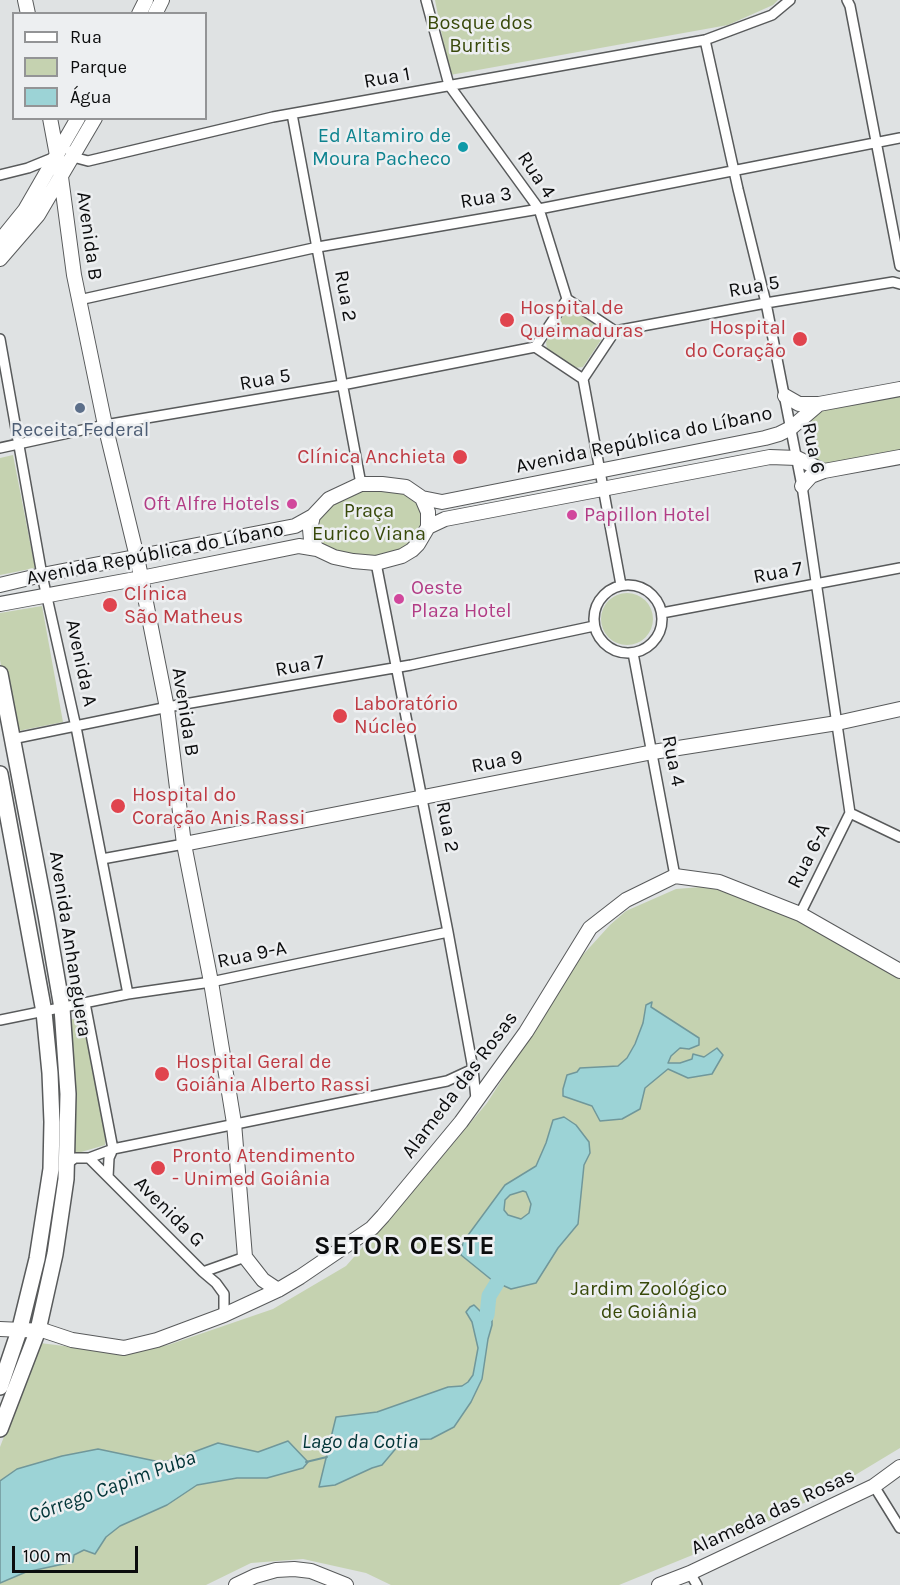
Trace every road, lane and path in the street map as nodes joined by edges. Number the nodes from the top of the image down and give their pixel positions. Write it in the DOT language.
graph roads {
  1 [pos="426,0"];
  2 [pos="790,0"];
  3 [pos="847,0"];
  4 [pos="705,40"];
  5 [pos="449,85"];
  6 [pos="292,114"];
  7 [pos="50,120"];
  8 [pos="77,120"];
  9 [pos="94,120"];
  10 [pos="900,138"];
  11 [pos="65,141"];
  12 [pos="876,142"];
  13 [pos="74,157"];
  14 [pos="59,166"];
  15 [pos="734,170"];
  16 [pos="0,175"];
  17 [pos="539,208"];
  18 [pos="0,241"];
  19 [pos="318,247"];
  20 [pos="0,259"];
  21 [pos="900,266"];
  22 [pos="900,284"];
  23 [pos="567,299"];
  24 [pos="80,300"];
  25 [pos="766,303"];
  26 [pos="615,331"];
  27 [pos="0,339"];
  28 [pos="535,347"];
  29 [pos="583,379"];
  30 [pos="342,385"];
  31 [pos="900,389"];
  32 [pos="785,396"];
  33 [pos="819,404"];
  34 [pos="105,425"];
  35 [pos="791,428"];
  36 [pos="18,444"];
  37 [pos="0,448"];
  38 [pos="900,457"];
  39 [pos="797,458"];
  40 [pos="599,470"];
  41 [pos="824,471"];
  42 [pos="361,484"];
  43 [pos="802,486"];
  44 [pos="511,487"];
  45 [pos="603,490"];
  46 [pos="422,498"];
  47 [pos="515,506"];
  48 [pos="313,516"];
  49 [pos="428,527"];
  50 [pos="317,549"];
  51 [pos="137,557"];
  52 [pos="376,563"];
  53 [pos="900,568"];
  54 [pos="42,575"];
  55 [pos="141,578"];
  56 [pos="815,584"];
  57 [pos="0,585"];
  58 [pos="621,585"];
  59 [pos="47,594"];
  60 [pos="0,604"];
  61 [pos="662,613"];
  62 [pos="594,626"];
  63 [pos="633,653"];
  64 [pos="397,668"];
  65 [pos="0,674"];
  66 [pos="167,708"];
  67 [pos="900,709"];
  68 [pos="837,723"];
  69 [pos="76,727"];
  70 [pos="12,739"];
  71 [pos="653,752"];
  72 [pos="0,774"];
  73 [pos="423,797"];
  74 [pos="850,813"];
  75 [pos="900,837"];
  76 [pos="184,844"];
  77 [pos="102,858"];
  78 [pos="675,876"];
  79 [pos="800,914"];
  80 [pos="448,932"];
  81 [pos="900,971"];
  82 [pos="212,982"];
  83 [pos="128,994"];
  84 [pos="85,1003"];
  85 [pos="62,1008"];
  86 [pos="44,1012"];
  87 [pos="0,1020"];
  88 [pos="473,1069"];
  89 [pos="476,1099"];
  90 [pos="234,1123"];
  91 [pos="113,1149"];
  92 [pos="89,1158"];
  93 [pos="70,1159"];
  94 [pos="108,1177"];
  95 [pos="245,1257"];
  96 [pos="203,1272"];
  97 [pos="278,1290"];
  98 [pos="224,1315"];
  99 [pos="20,1328"];
  100 [pos="0,1329"];
  101 [pos="38,1330"];
  102 [pos="0,1387"];
  103 [pos="0,1430"];
  104 [pos="900,1467"];
  105 [pos="874,1486"];
  106 [pos="900,1528"];
  107 [pos="694,1579"];
  108 [pos="236,1585"];
  109 [pos="343,1585"];
  110 [pos="659,1585"];
  1 -- 5 [label="street"];
  2 -- 4 [label="street, Rua 1"];
  3 -- 12 [label="street"];
  4 -- 5 [label="street, Rua 1"];
  4 -- 15 [label="street, Rua 6"];
  5 -- 6 [label="street, Rua 1"];
  5 -- 17 [label="street, Rua 4"];
  6 -- 13 [label="street, Rua 1"];
  6 -- 19 [label="street, Rua 2"];
  7 -- 14 [label="main road"];
  8 -- 11 [label="main road"];
  9 -- 13 [label="main road"];
  10 -- 12 [label="street, Rua 3"];
  11 -- 13 [label="street"];
  11 -- 14 [label="main road"];
  12 -- 15 [label="street, Rua 3"];
  12 -- 21 [label="street"];
  13 -- 14 [label="main road"];
  14 -- 16 [label="street"];
  14 -- 18 [label="main road"];
  14 -- 20 [label="main road"];
  14 -- 24 [label="main road, Avenida B"];
  15 -- 17 [label="street, Rua 3"];
  15 -- 25 [label="street, Rua 6"];
  17 -- 19 [label="street, Rua 3"];
  17 -- 23 [label="street, Rua 4"];
  19 -- 24 [label="street, Rua 3"];
  19 -- 30 [label="street, Rua 2"];
  22 -- 25 [label="street, Rua 5"];
  23 -- 26 [label="street"];
  23 -- 28 [label="street"];
  24 -- 34 [label="main road, Avenida B"];
  25 -- 26 [label="street, Rua 5"];
  25 -- 32 [label="street, Rua 6"];
  26 -- 29 [label="street"];
  27 -- 36 [label="street, Avenida A"];
  28 -- 29 [label="street"];
  28 -- 30 [label="street, Rua 5"];
  29 -- 40 [label="street"];
  30 -- 34 [label="street, Rua 5"];
  30 -- 42 [label="street, Rua 2"];
  31 -- 33 [label="main road"];
  32 -- 33 [label="main road"];
  32 -- 35 [label="street, Rua 6"];
  33 -- 35 [label="main road, Avenida República do Líbano"];
  34 -- 36 [label="street, Rua 5"];
  34 -- 51 [label="main road, Avenida B"];
  35 -- 39 [label="street, Rua 6"];
  35 -- 40 [label="main road, Avenida República do Líbano"];
  36 -- 37 [label="street, Rua 5"];
  36 -- 54 [label="street, Avenida A"];
  38 -- 41 [label="main road"];
  39 -- 41 [label="main road, Avenida República do Líbano"];
  39 -- 43 [label="street, Rua 6"];
  39 -- 45 [label="main road, Avenida República do Líbano"];
  40 -- 44 [label="main road, Avenida República do Líbano"];
  40 -- 45 [label="street"];
  41 -- 43 [label="main road"];
  42 -- 46 [label="main road"];
  42 -- 48 [label="main road"];
  43 -- 56 [label="street, Rua 6"];
  44 -- 46 [label="main road, Avenida República do Líbano"];
  44 -- 47 [label="main road"];
  45 -- 47 [label="main road, Avenida República do Líbano"];
  45 -- 58 [label="street"];
  46 -- 49 [label="main road"];
  47 -- 49 [label="main road, Avenida República do Líbano"];
  48 -- 50 [label="main road"];
  48 -- 51 [label="main road, Avenida República do Líbano"];
  49 -- 52 [label="main road"];
  50 -- 52 [label="main road"];
  50 -- 55 [label="main road, Avenida República do Líbano"];
  51 -- 54 [label="main road, Avenida República do Líbano"];
  51 -- 55 [label="main road, Avenida B"];
  52 -- 64 [label="street, Rua 2"];
  53 -- 56 [label="street, Rua 7"];
  54 -- 57 [label="main road, Avenida República do Líbano"];
  54 -- 59 [label="street, Avenida A"];
  55 -- 59 [label="main road, Avenida República do Líbano"];
  55 -- 66 [label="main road, Avenida B"];
  56 -- 61 [label="street, Rua 7"];
  56 -- 68 [label="street, Rua 6"];
  58 -- 61 [label="street"];
  58 -- 62 [label="street"];
  59 -- 60 [label="main road, Avenida República do Líbano"];
  59 -- 69 [label="street, Avenida A"];
  61 -- 63 [label="street"];
  62 -- 63 [label="street"];
  62 -- 64 [label="street, Rua 7"];
  63 -- 71 [label="street, Rua 4"];
  64 -- 66 [label="street, Rua 7"];
  64 -- 73 [label="street, Rua 2"];
  65 -- 70 [label="main road, Avenida Anhanguera"];
  66 -- 69 [label="street, Rua 7"];
  66 -- 76 [label="main road, Avenida B"];
  67 -- 68 [label="main road, Rua 9"];
  68 -- 71 [label="main road, Rua 9"];
  68 -- 74 [label="street, Rua 6"];
  69 -- 70 [label="street, Rua 7"];
  69 -- 77 [label="street, Avenida A"];
  70 -- 85 [label="main road, Avenida Anhanguera"];
  71 -- 73 [label="main road, Rua 9"];
  71 -- 78 [label="street, Rua 4"];
  72 -- 86 [label="main road, Avenida Anhanguera"];
  73 -- 76 [label="main road, Rua 9"];
  73 -- 80 [label="street, Rua 2"];
  74 -- 75 [label="street"];
  74 -- 79 [label="street, Rua 6-A"];
  76 -- 77 [label="street, Rua 9"];
  76 -- 82 [label="main road, Avenida B"];
  77 -- 83 [label="street, Avenida A"];
  78 -- 79 [label="main road"];
  78 -- 89 [label="main road, Alameda das Rosas"];
  79 -- 81 [label="main road"];
  80 -- 82 [label="street, Rua 9-A"];
  80 -- 88 [label="street, Rua 2"];
  82 -- 83 [label="street, Rua 9-A"];
  82 -- 90 [label="main road, Avenida B"];
  83 -- 84 [label="street, Rua 9-A"];
  84 -- 85 [label="street, Rua 9-A"];
  84 -- 91 [label="street"];
  85 -- 86 [label="street, Rua 9-A"];
  85 -- 93 [label="main road, Avenida Anhanguera"];
  86 -- 87 [label="street"];
  86 -- 99 [label="main road, Avenida Anhanguera"];
  88 -- 89 [label="street, Rua 2"];
  88 -- 90 [label="street"];
  89 -- 97 [label="main road, Alameda das Rosas"];
  90 -- 91 [label="street"];
  90 -- 95 [label="main road, Avenida B"];
  91 -- 92 [label="street"];
  91 -- 94 [label="street, Avenida G"];
  92 -- 93 [label="street"];
  92 -- 94 [label="street, Avenida G"];
  93 -- 101 [label="main road, Avenida Anhanguera"];
  94 -- 96 [label="street, Avenida G"];
  95 -- 96 [label="street, Avenida G"];
  95 -- 97 [label="main road"];
  96 -- 98 [label="street, Avenida G"];
  97 -- 98 [label="main road, Alameda das Rosas"];
  98 -- 101 [label="main road, Alameda das Rosas"];
  99 -- 100 [label="main road, Alameda das Rosas"];
  99 -- 101 [label="main road, Alameda das Rosas"];
  99 -- 102 [label="main road, Avenida Anhanguera"];
  101 -- 103 [label="main road, Avenida Anhanguera"];
  104 -- 105 [label="main road, Alameda das Rosas"];
  105 -- 106 [label="street"];
  105 -- 107 [label="main road, Alameda das Rosas"];
  107 -- 110 [label="main road, Alameda das Rosas"];
  108 -- 109 [label="main road"];
}
